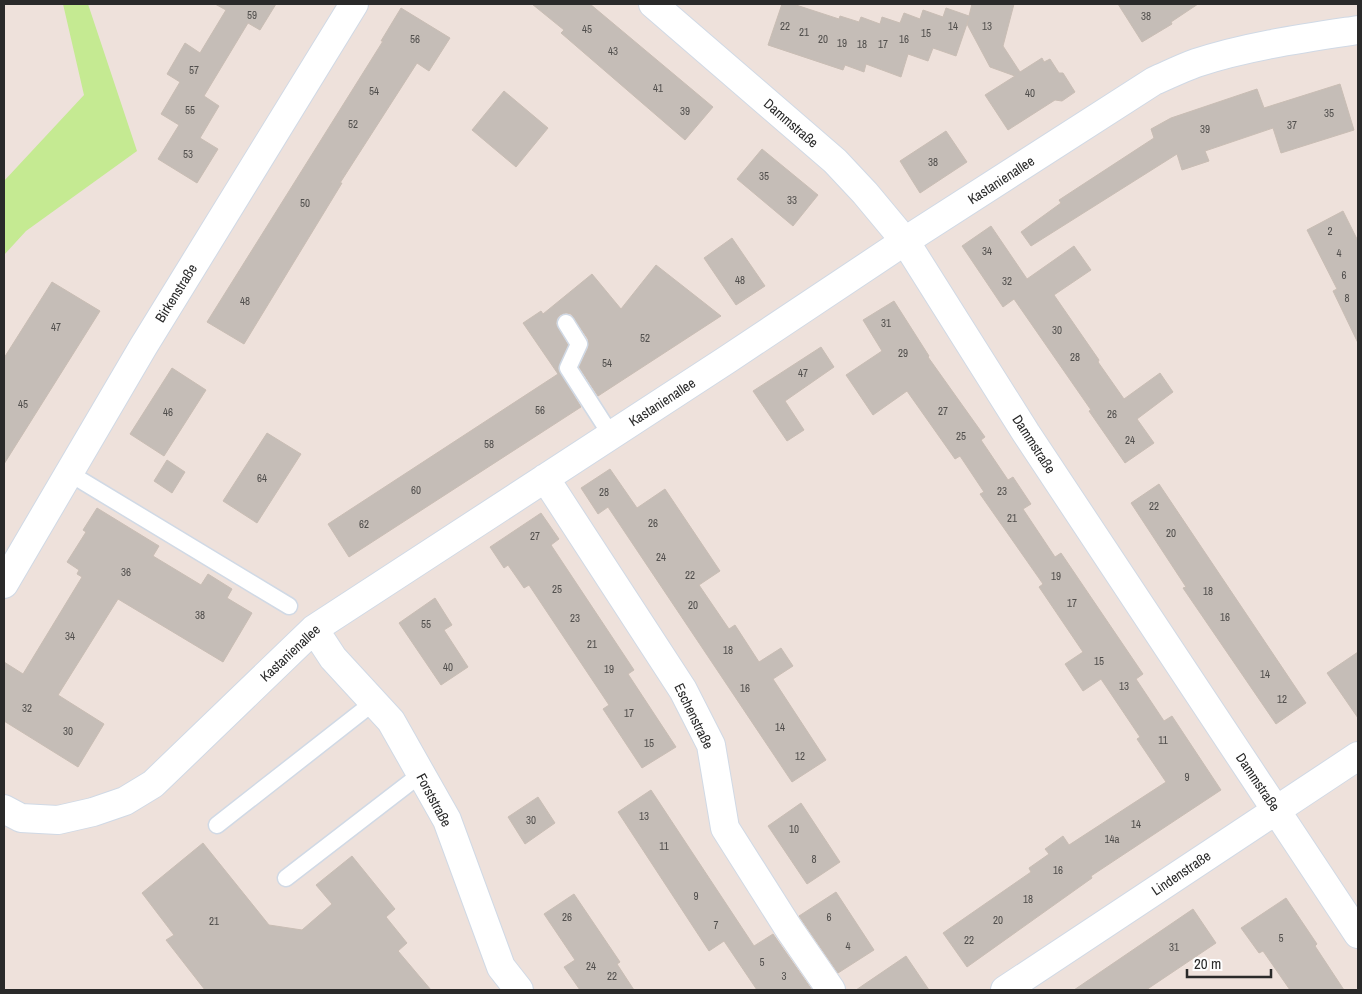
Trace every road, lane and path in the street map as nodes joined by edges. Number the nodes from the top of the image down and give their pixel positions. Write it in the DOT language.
graph roads {
  1 [pos="354,4"];
  2 [pos="653,4"];
  3 [pos="1358,30"];
  4 [pos="905,241"];
  5 [pos="566,323"];
  6 [pos="611,435"];
  7 [pos="69,473"];
  8 [pos="545,478"];
  9 [pos="4,584"];
  10 [pos="289,606"];
  11 [pos="314,629"];
  12 [pos="374,702"];
  13 [pos="1358,756"];
  14 [pos="421,774"];
  15 [pos="4,809"];
  16 [pos="1277,810"];
  17 [pos="217,825"];
  18 [pos="286,878"];
  19 [pos="1358,934"];
  20 [pos="519,990"];
  21 [pos="831,990"];
  22 [pos="1005,990"];
  1 -- 7 [label="street, Birkenstraße"];
  2 -- 4 [label="street, Dammstraße"];
  3 -- 4 [label="street, Kastanienallee"];
  4 -- 6 [label="street, Kastanienallee"];
  4 -- 16 [label="street, Dammstraße"];
  5 -- 6 [label="lane"];
  6 -- 8 [label="street, Kastanienallee"];
  7 -- 9 [label="street, Birkenstraße"];
  7 -- 10 [label="lane"];
  8 -- 11 [label="street, Kastanienallee"];
  8 -- 21 [label="street, Eschenstraße"];
  11 -- 12 [label="street, Forststraße"];
  11 -- 15 [label="street, Kastanienallee"];
  12 -- 14 [label="street, Forststraße"];
  12 -- 17 [label="lane"];
  13 -- 16 [label="street, Lindenstraße"];
  14 -- 18 [label="lane"];
  14 -- 20 [label="street, Forststraße"];
  16 -- 19 [label="street, Dammstraße"];
  16 -- 22 [label="street, Lindenstraße"];
}
